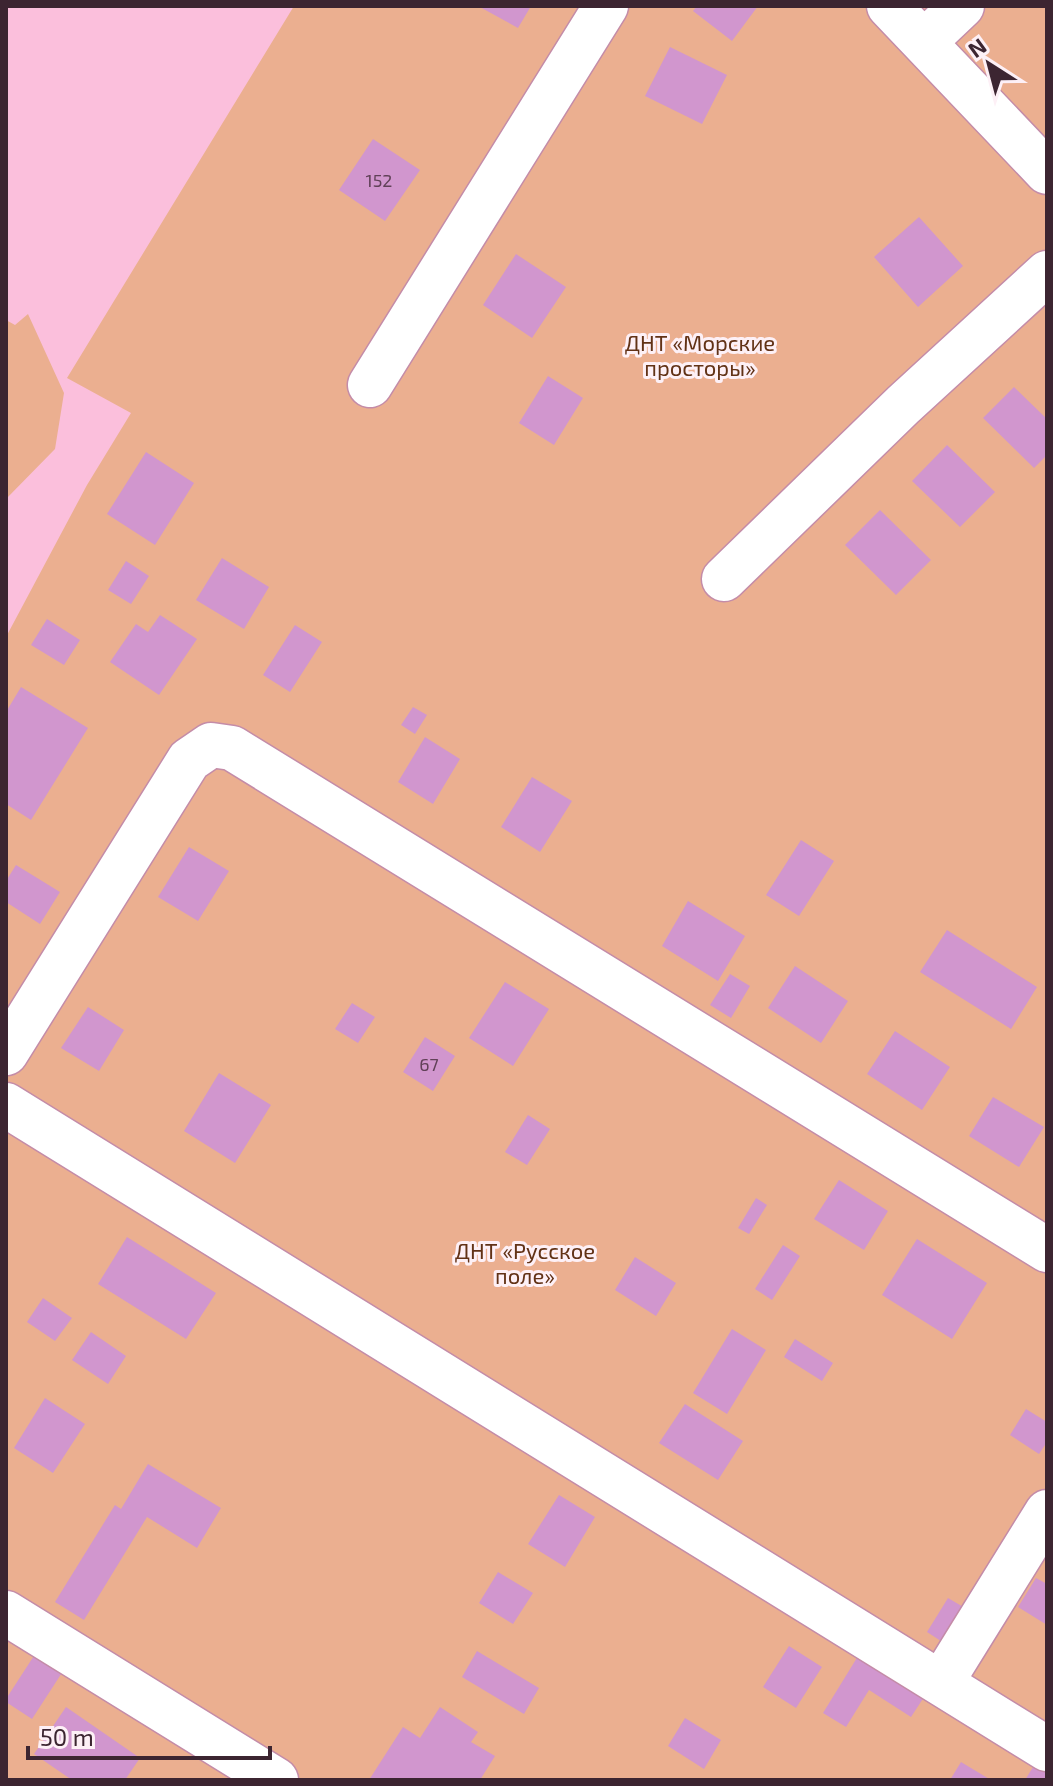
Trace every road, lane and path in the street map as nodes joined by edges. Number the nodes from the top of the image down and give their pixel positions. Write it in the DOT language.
graph roads {
  1 [pos="606,6"];
  2 [pos="889,6"];
  3 [pos="962,6"];
  4 [pos="924,42"];
  5 [pos="1047,172"];
  6 [pos="1047,273"];
  7 [pos="370,385"];
  8 [pos="724,579"];
  9 [pos="6,1053"];
  10 [pos="6,1105"];
  11 [pos="1047,1250"];
  12 [pos="1047,1512"];
  13 [pos="6,1613"];
  14 [pos="941,1683"];
  15 [pos="1047,1749"];
  16 [pos="276,1780"];
  1 -- 7 [label="street"];
  2 -- 4 [label="street"];
  3 -- 4 [label="street"];
  4 -- 5 [label="street"];
  6 -- 8 [label="street"];
  9 -- 11 [label="street"];
  10 -- 14 [label="street"];
  12 -- 14 [label="street"];
  13 -- 16 [label="street"];
  14 -- 15 [label="street"];
}
